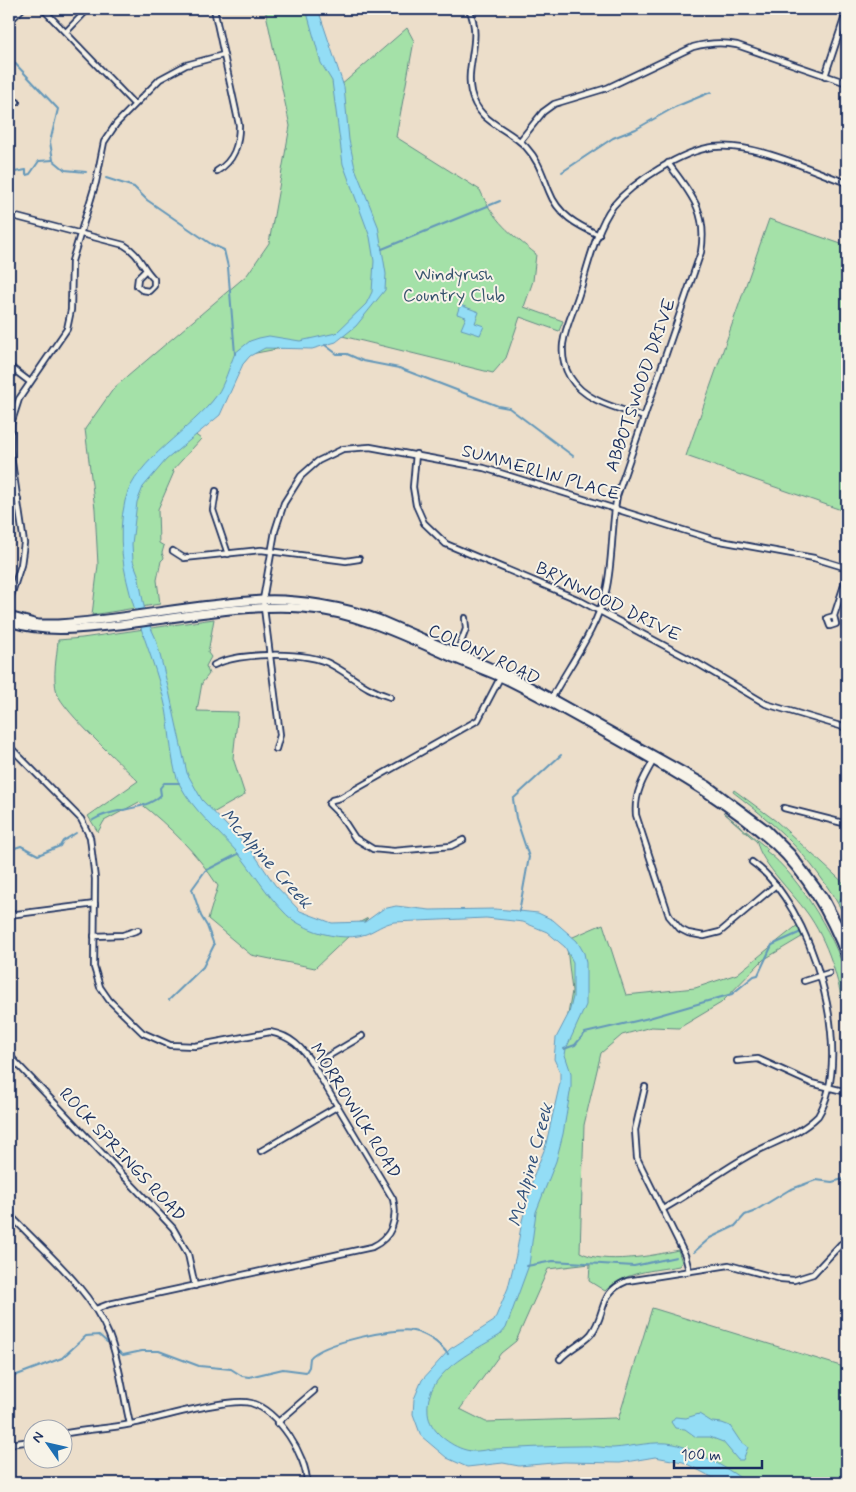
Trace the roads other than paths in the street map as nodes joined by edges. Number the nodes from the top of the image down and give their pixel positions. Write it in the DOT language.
graph roads {
  1 [pos="22,9"];
  2 [pos="44,9"];
  3 [pos="88,9"];
  4 [pos="214,9"];
  5 [pos="470,9"];
  6 [pos="847,10"];
  7 [pos="9,22"];
  8 [pos="66,32"];
  9 [pos="223,55"];
  10 [pos="825,76"];
  11 [pos="847,83"];
  12 [pos="9,100"];
  13 [pos="16,102"];
  14 [pos="134,104"];
  15 [pos="520,141"];
  16 [pos="668,163"];
  17 [pos="217,171"];
  18 [pos="847,183"];
  19 [pos="9,215"];
  20 [pos="78,233"];
  21 [pos="599,235"];
  22 [pos="145,271"];
  23 [pos="9,366"];
  24 [pos="30,382"];
  25 [pos="644,417"];
  26 [pos="416,454"];
  27 [pos="216,491"];
  28 [pos="18,499"];
  29 [pos="9,501"];
  30 [pos="615,508"];
  31 [pos="173,551"];
  32 [pos="272,552"];
  33 [pos="228,554"];
  34 [pos="359,559"];
  35 [pos="847,568"];
  36 [pos="847,576"];
  37 [pos="9,602"];
  38 [pos="264,603"];
  39 [pos="600,612"];
  40 [pos="9,616"];
  41 [pos="834,616"];
  42 [pos="465,618"];
  43 [pos="9,622"];
  44 [pos="44,627"];
  45 [pos="271,654"];
  46 [pos="456,655"];
  47 [pos="214,665"];
  48 [pos="501,675"];
  49 [pos="390,697"];
  50 [pos="551,700"];
  51 [pos="847,728"];
  52 [pos="9,746"];
  53 [pos="276,749"];
  54 [pos="655,758"];
  55 [pos="784,808"];
  56 [pos="751,821"];
  57 [pos="847,824"];
  58 [pos="463,840"];
  59 [pos="752,862"];
  60 [pos="776,885"];
  61 [pos="95,904"];
  62 [pos="9,915"];
  63 [pos="138,930"];
  64 [pos="810,932"];
  65 [pos="94,936"];
  66 [pos="847,943"];
  67 [pos="847,959"];
  68 [pos="826,965"];
  69 [pos="829,973"];
  70 [pos="830,979"];
  71 [pos="804,981"];
  72 [pos="362,1036"];
  73 [pos="9,1055"];
  74 [pos="737,1061"];
  75 [pos="314,1065"];
  76 [pos="838,1085"];
  77 [pos="645,1087"];
  78 [pos="836,1091"];
  79 [pos="847,1092"];
  80 [pos="338,1106"];
  81 [pos="261,1151"];
  82 [pos="663,1209"];
  83 [pos="9,1214"];
  84 [pos="841,1244"];
  85 [pos="689,1271"];
  86 [pos="195,1286"];
  87 [pos="96,1309"];
  88 [pos="560,1359"];
  89 [pos="314,1392"];
  90 [pos="277,1423"];
  91 [pos="130,1424"];
  92 [pos="72,1433"];
  93 [pos="22,1442"];
  94 [pos="9,1444"];
  95 [pos="307,1483"];
  1 -- 7 [label="street"];
  2 -- 8 [label="street"];
  3 -- 8 [label="street"];
  4 -- 9 [label="street"];
  5 -- 15 [label="street"];
  6 -- 10 [label="street"];
  8 -- 14 [label="street"];
  9 -- 14 [label="street"];
  9 -- 17 [label="street"];
  10 -- 11 [label="street"];
  10 -- 15 [label="street"];
  12 -- 13 [label="street"];
  14 -- 20 [label="street"];
  15 -- 21 [label="street"];
  16 -- 18 [label="street"];
  16 -- 21 [label="street"];
  16 -- 25 [label="street, ABBOTSWOOD DRIVE"];
  19 -- 20 [label="street"];
  20 -- 22 [label="street"];
  20 -- 24 [label="street"];
  21 -- 25 [label="street"];
  22 -- 22 [label="street"];
  23 -- 24 [label="street"];
  24 -- 28 [label="street"];
  25 -- 30 [label="street, ABBOTSWOOD DRIVE"];
  26 -- 30 [label="street, SUMMERLIN PLACE"];
  26 -- 32 [label="street, SUMMERLIN PLACE"];
  26 -- 39 [label="street, BRYNWOOD DRIVE"];
  27 -- 33 [label="street"];
  28 -- 29 [label="street"];
  28 -- 37 [label="street"];
  30 -- 35 [label="street, SUMMERLIN PLACE"];
  30 -- 39 [label="street, ABBOTSWOOD DRIVE"];
  31 -- 33 [label="street"];
  32 -- 33 [label="street"];
  32 -- 34 [label="street"];
  32 -- 38 [label="street, SUMMERLIN PLACE"];
  36 -- 41 [label="street"];
  38 -- 44 [label="main road, COLONY ROAD"];
  38 -- 45 [label="street, SUMMERLIN PLACE"];
  38 -- 46 [label="main road, COLONY ROAD"];
  39 -- 50 [label="street, ABBOTSWOOD DRIVE"];
  39 -- 51 [label="street, BRYNWOOD DRIVE"];
  40 -- 44 [label="main road, COLONY ROAD"];
  42 -- 46 [label="street"];
  43 -- 44 [label="main road, COLONY ROAD"];
  45 -- 47 [label="street"];
  45 -- 49 [label="street"];
  45 -- 53 [label="street, SUMMERLIN PLACE"];
  46 -- 48 [label="main road, COLONY ROAD"];
  48 -- 50 [label="main road, COLONY ROAD"];
  48 -- 58 [label="street"];
  50 -- 54 [label="main road, COLONY ROAD"];
  52 -- 61 [label="street, MORROWICK ROAD"];
  54 -- 56 [label="main road, COLONY ROAD"];
  54 -- 60 [label="street"];
  55 -- 57 [label="street"];
  56 -- 66 [label="main road, COLONY ROAD"];
  56 -- 67 [label="main road, COLONY ROAD"];
  59 -- 60 [label="street"];
  60 -- 64 [label="street"];
  61 -- 62 [label="street"];
  61 -- 65 [label="street, MORROWICK ROAD"];
  63 -- 65 [label="street"];
  65 -- 75 [label="street, MORROWICK ROAD"];
  68 -- 69 [label="street"];
  69 -- 70 [label="street"];
  69 -- 71 [label="street"];
  72 -- 75 [label="street"];
  73 -- 86 [label="street, ROCK SPRINGS ROAD"];
  74 -- 78 [label="street"];
  75 -- 80 [label="street, MORROWICK ROAD"];
  76 -- 78 [label="street"];
  77 -- 82 [label="street"];
  78 -- 79 [label="street"];
  78 -- 82 [label="street"];
  80 -- 81 [label="street"];
  80 -- 86 [label="street, MORROWICK ROAD"];
  82 -- 85 [label="street"];
  83 -- 87 [label="street"];
  84 -- 85 [label="street"];
  85 -- 88 [label="street"];
  86 -- 87 [label="street, MORROWICK ROAD"];
  87 -- 91 [label="street"];
  89 -- 90 [label="street"];
  90 -- 91 [label="street"];
  90 -- 95 [label="street"];
  91 -- 92 [label="street"];
  93 -- 94 [label="street"];
}
